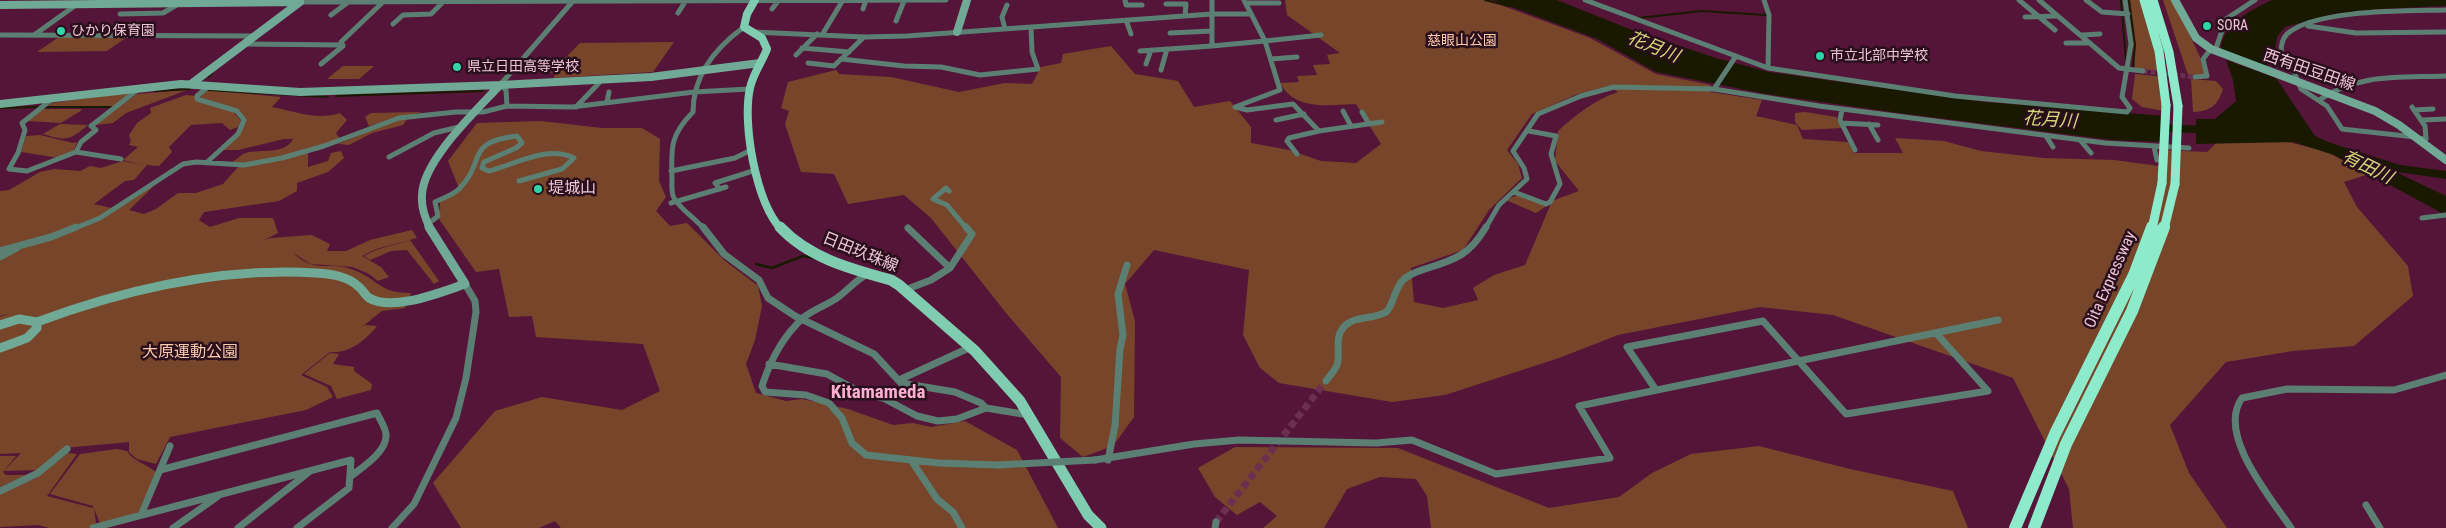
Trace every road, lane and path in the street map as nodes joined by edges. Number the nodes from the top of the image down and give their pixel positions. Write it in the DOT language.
graph roads {
  1 [pos="43,0"];
  2 [pos="92,0"];
  3 [pos="481,0"];
  4 [pos="755,0"];
  5 [pos="779,0"];
  6 [pos="819,0"];
  7 [pos="843,0"];
  8 [pos="866,0"];
  9 [pos="946,0"];
  10 [pos="967,0"];
  11 [pos="1125,0"];
  12 [pos="1212,0"];
  13 [pos="1586,0"];
  14 [pos="1764,0"];
  15 [pos="2019,0"];
  16 [pos="2039,0"];
  17 [pos="2086,0"];
  18 [pos="2125,0"];
  19 [pos="2144,0"];
  20 [pos="2153,0"];
  21 [pos="2175,0"];
  22 [pos="2254,0"];
  23 [pos="135,1"];
  24 [pos="182,1"];
  25 [pos="220,1"];
  26 [pos="259,1"];
  27 [pos="301,1"];
  28 [pos="385,1"];
  29 [pos="574,1"];
  30 [pos="666,1"];
  31 [pos="687,1"];
  32 [pos="904,1"];
  33 [pos="443,2"];
  34 [pos="1245,2"];
  35 [pos="347,3"];
  36 [pos="1279,3"];
  37 [pos="1166,4"];
  38 [pos="0,5"];
  39 [pos="35,5"];
  40 [pos="76,5"];
  41 [pos="84,5"];
  42 [pos="1007,5"];
  43 [pos="1142,5"];
  44 [pos="772,9"];
  45 [pos="863,9"];
  46 [pos="2446,10"];
  47 [pos="678,13"];
  48 [pos="120,14"];
  49 [pos="1212,14"];
  50 [pos="1251,14"];
  51 [pos="2125,14"];
  52 [pos="331,15"];
  53 [pos="1185,16"];
  54 [pos="2038,16"];
  55 [pos="2056,16"];
  56 [pos="2025,17"];
  57 [pos="1034,19"];
  58 [pos="1126,20"];
  59 [pos="896,21"];
  60 [pos="393,24"];
  61 [pos="2304,25"];
  62 [pos="1033,27"];
  63 [pos="748,29"];
  64 [pos="1005,29"];
  65 [pos="2055,30"];
  66 [pos="1212,31"];
  67 [pos="957,32"];
  68 [pos="2446,32"];
  69 [pos="1131,34"];
  70 [pos="1170,34"];
  71 [pos="2100,34"];
  72 [pos="0,35"];
  73 [pos="34,35"];
  74 [pos="819,35"];
  75 [pos="1321,35"];
  76 [pos="2082,35"];
  77 [pos="254,36"];
  78 [pos="864,37"];
  79 [pos="1265,41"];
  80 [pos="2066,43"];
  81 [pos="2090,43"];
  82 [pos="244,44"];
  83 [pos="343,44"];
  84 [pos="1212,46"];
  85 [pos="802,48"];
  86 [pos="1167,49"];
  87 [pos="1151,50"];
  88 [pos="2213,50"];
  89 [pos="1140,51"];
  90 [pos="849,52"];
  91 [pos="796,55"];
  92 [pos="1736,56"];
  93 [pos="1297,57"];
  94 [pos="842,58"];
  95 [pos="1271,59"];
  96 [pos="760,63"];
  97 [pos="808,63"];
  98 [pos="321,64"];
  99 [pos="1146,64"];
  100 [pos="1768,68"];
  101 [pos="1161,70"];
  102 [pos="2128,70"];
  103 [pos="702,71"];
  104 [pos="2143,71"];
  105 [pos="2446,76"];
  106 [pos="2194,77"];
  107 [pos="2296,81"];
  108 [pos="599,83"];
  109 [pos="192,84"];
  110 [pos="500,85"];
  111 [pos="209,86"];
  112 [pos="140,87"];
  113 [pos="749,88"];
  114 [pos="1714,89"];
  115 [pos="609,92"];
  116 [pos="694,92"];
  117 [pos="2330,93"];
  118 [pos="51,100"];
  119 [pos="2319,100"];
  120 [pos="607,102"];
  121 [pos="0,104"];
  122 [pos="507,106"];
  123 [pos="576,107"];
  124 [pos="1842,109"];
  125 [pos="2433,109"];
  126 [pos="1343,111"];
  127 [pos="476,112"];
  128 [pos="1362,112"];
  129 [pos="1304,114"];
  130 [pos="2446,119"];
  131 [pos="1276,120"];
  132 [pos="2422,120"];
  133 [pos="1382,122"];
  134 [pos="1841,123"];
  135 [pos="1369,124"];
  136 [pos="1869,124"];
  137 [pos="1878,125"];
  138 [pos="464,126"];
  139 [pos="1351,126"];
  140 [pos="1319,130"];
  141 [pos="1529,130"];
  142 [pos="2046,136"];
  143 [pos="2416,138"];
  144 [pos="1878,140"];
  145 [pos="2080,140"];
  146 [pos="2053,147"];
  147 [pos="2154,147"];
  148 [pos="2189,148"];
  149 [pos="751,150"];
  150 [pos="1855,150"];
  151 [pos="76,152"];
  152 [pos="2091,152"];
  153 [pos="1297,154"];
  154 [pos="389,157"];
  155 [pos="121,159"];
  156 [pos="2157,160"];
  157 [pos="2446,160"];
  158 [pos="206,163"];
  159 [pos="671,170"];
  160 [pos="756,170"];
  161 [pos="518,181"];
  162 [pos="2169,183"];
  163 [pos="950,191"];
  164 [pos="1514,192"];
  165 [pos="673,202"];
  166 [pos="2444,215"];
  167 [pos="2422,218"];
  168 [pos="428,224"];
  169 [pos="908,228"];
  170 [pos="20,246"];
  171 [pos="0,251"];
  172 [pos="0,257"];
  173 [pos="1128,265"];
  174 [pos="950,268"];
  175 [pos="868,273"];
  176 [pos="465,284"];
  177 [pos="905,290"];
  178 [pos="803,318"];
  179 [pos="1998,320"];
  180 [pos="37,322"];
  181 [pos="0,324"];
  182 [pos="1936,333"];
  183 [pos="971,347"];
  184 [pos="0,348"];
  185 [pos="1798,361"];
  186 [pos="769,364"];
  187 [pos="2446,375"];
  188 [pos="899,380"];
  189 [pos="1326,381"];
  190 [pos="1656,390"];
  191 [pos="986,408"];
  192 [pos="1028,415"];
  193 [pos="170,446"];
  194 [pos="67,449"];
  195 [pos="911,460"];
  196 [pos="1108,460"];
  197 [pos="312,469"];
  198 [pos="160,470"];
  199 [pos="350,477"];
  200 [pos="0,491"];
  201 [pos="220,495"];
  202 [pos="2366,504"];
  203 [pos="140,515"];
  204 [pos="93,528"];
  205 [pos="173,528"];
  206 [pos="238,528"];
  207 [pos="297,528"];
  208 [pos="392,528"];
  209 [pos="962,528"];
  210 [pos="1101,528"];
  211 [pos="2015,528"];
  212 [pos="2034,528"];
  213 [pos="2291,528"];
  214 [pos="2380,528"];
  1 -- 39 [label="street"];
  2 -- 41 [label="street"];
  3 -- 29 [label="street"];
  3 -- 33 [label="street"];
  4 -- 5 [label="street"];
  4 -- 31 [label="street"];
  4 -- 63 [label="main road"];
  5 -- 6 [label="street"];
  5 -- 44 [label="street"];
  6 -- 7 [label="street"];
  7 -- 8 [label="street"];
  7 -- 74 [label="street"];
  8 -- 32 [label="street"];
  8 -- 45 [label="street"];
  9 -- 32 [label="street"];
  10 -- 67 [label="street"];
  11 -- 43 [label="street"];
  12 -- 49 [label="street"];
  13 -- 92 [label="street"];
  14 -- 100 [label="street"];
  15 -- 54 [label="street"];
  16 -- 55 [label="street"];
  17 -- 51 [label="street"];
  18 -- 51 [label="street"];
  19 -- 162 [label="highway, Oita Expressway, bridge"];
  20 -- 162 [label="highway, Oita Expressway, bridge"];
  21 -- 88 [label="street, 西有田豆田線"];
  22 -- 88 [label="street"];
  23 -- 24 [label="street"];
  23 -- 41 [label="street"];
  24 -- 25 [label="street"];
  24 -- 48 [label="street"];
  25 -- 26 [label="street"];
  26 -- 27 [label="street"];
  27 -- 35 [label="street"];
  27 -- 77 [label="street"];
  28 -- 33 [label="street"];
  28 -- 35 [label="street"];
  28 -- 83 [label="street"];
  29 -- 30 [label="street"];
  29 -- 110 [label="street"];
  30 -- 31 [label="street"];
  31 -- 47 [label="street"];
  32 -- 59 [label="street"];
  33 -- 60 [label="street"];
  34 -- 36 [label="street"];
  34 -- 50 [label="street"];
  35 -- 52 [label="street"];
  37 -- 53 [label="street"];
  38 -- 39 [label="street"];
  39 -- 40 [label="street"];
  40 -- 41 [label="street"];
  40 -- 73 [label="street"];
  42 -- 64 [label="street"];
  46 -- 61 [label="street"];
  49 -- 50 [label="street"];
  49 -- 53 [label="street"];
  49 -- 66 [label="street"];
  50 -- 79 [label="street"];
  51 -- 102 [label="street"];
  53 -- 58 [label="street"];
  54 -- 55 [label="street"];
  54 -- 56 [label="street"];
  54 -- 65 [label="street"];
  55 -- 76 [label="street"];
  57 -- 62 [label="street"];
  58 -- 62 [label="street"];
  58 -- 69 [label="street"];
  61 -- 68 [label="street"];
  61 -- 107 [label="street"];
  62 -- 64 [label="street"];
  62 -- 94 [label="street"];
  63 -- 74 [label="street"];
  63 -- 96 [label="main road, 日田玖珠線"];
  63 -- 103 [label="street"];
  64 -- 67 [label="street"];
  66 -- 70 [label="street"];
  66 -- 84 [label="street"];
  67 -- 78 [label="street"];
  71 -- 76 [label="street"];
  72 -- 73 [label="street"];
  73 -- 77 [label="street"];
  74 -- 78 [label="street"];
  74 -- 85 [label="street"];
  75 -- 79 [label="street"];
  76 -- 81 [label="street"];
  77 -- 82 [label="street"];
  78 -- 90 [label="street"];
  79 -- 84 [label="street"];
  79 -- 95 [label="street"];
  80 -- 81 [label="street"];
  81 -- 102 [label="street"];
  82 -- 83 [label="street"];
  82 -- 109 [label="street"];
  83 -- 98 [label="street"];
  84 -- 86 [label="street"];
  85 -- 90 [label="street"];
  85 -- 91 [label="street"];
  86 -- 87 [label="street"];
  86 -- 101 [label="street"];
  87 -- 89 [label="street"];
  87 -- 99 [label="street"];
  88 -- 106 [label="street"];
  88 -- 107 [label="street, 西有田豆田線"];
  90 -- 94 [label="street"];
  92 -- 100 [label="street"];
  92 -- 114 [label="street"];
  93 -- 95 [label="street"];
  94 -- 97 [label="street"];
  95 -- 129 [label="street"];
  96 -- 103 [label="street"];
  96 -- 113 [label="main road, 日田玖珠線"];
  100 -- 102 [label="street"];
  102 -- 104 [label="street"];
  103 -- 110 [label="street"];
  103 -- 116 [label="street"];
  105 -- 117 [label="street"];
  107 -- 117 [label="street, 西有田豆田線"];
  107 -- 119 [label="street"];
  108 -- 123 [label="street"];
  109 -- 111 [label="street"];
  109 -- 112 [label="street"];
  110 -- 111 [label="street"];
  110 -- 122 [label="street"];
  110 -- 127 [label="street"];
  111 -- 158 [label="street"];
  112 -- 118 [label="street"];
  112 -- 151 [label="street"];
  113 -- 116 [label="street"];
  113 -- 149 [label="main road, 日田玖珠線"];
  114 -- 124 [label="street"];
  114 -- 141 [label="street"];
  115 -- 120 [label="street"];
  116 -- 120 [label="street"];
  116 -- 159 [label="street"];
  117 -- 119 [label="street"];
  117 -- 143 [label="street, 西有田豆田線"];
  118 -- 121 [label="street"];
  118 -- 151 [label="street"];
  119 -- 143 [label="street"];
  120 -- 123 [label="street"];
  122 -- 123 [label="street"];
  122 -- 127 [label="street"];
  124 -- 134 [label="street"];
  124 -- 142 [label="street"];
  125 -- 132 [label="street"];
  126 -- 139 [label="street"];
  127 -- 138 [label="street"];
  127 -- 158 [label="street"];
  128 -- 135 [label="street"];
  129 -- 131 [label="street"];
  129 -- 140 [label="street"];
  130 -- 132 [label="street"];
  132 -- 143 [label="street"];
  133 -- 135 [label="street"];
  134 -- 136 [label="street"];
  134 -- 150 [label="street"];
  135 -- 139 [label="street"];
  136 -- 137 [label="street"];
  136 -- 144 [label="street"];
  138 -- 154 [label="street"];
  138 -- 168 [label="street"];
  139 -- 140 [label="street"];
  140 -- 153 [label="street"];
  141 -- 164 [label="street"];
  141 -- 164 [label="street"];
  142 -- 145 [label="street"];
  142 -- 146 [label="street"];
  143 -- 157 [label="street, 西有田豆田線"];
  145 -- 147 [label="street"];
  145 -- 152 [label="street"];
  147 -- 148 [label="street"];
  147 -- 156 [label="street"];
  149 -- 159 [label="street"];
  149 -- 160 [label="main road, 日田玖珠線"];
  151 -- 155 [label="street"];
  158 -- 170 [label="street"];
  159 -- 165 [label="street"];
  160 -- 165 [label="street"];
  160 -- 175 [label="main road, 日田玖珠線"];
  161 -- 168 [label="street"];
  162 -- 211 [label="highway, Oita Expressway"];
  162 -- 212 [label="highway, Oita Expressway"];
  163 -- 174 [label="street"];
  164 -- 189 [label="street"];
  165 -- 178 [label="street"];
  166 -- 167 [label="street"];
  168 -- 176 [label="street"];
  169 -- 174 [label="street"];
  170 -- 171 [label="street"];
  170 -- 172 [label="street"];
  173 -- 196 [label="street"];
  174 -- 177 [label="street"];
  175 -- 177 [label="main road, 日田玖珠線"];
  175 -- 178 [label="street"];
  176 -- 180 [label="street"];
  176 -- 208 [label="street"];
  177 -- 183 [label="main road, 日田玖珠線"];
  178 -- 186 [label="street"];
  178 -- 188 [label="street"];
  179 -- 182 [label="street"];
  180 -- 181 [label="street"];
  180 -- 184 [label="street"];
  182 -- 185 [label="street"];
  182 -- 185 [label="street"];
  183 -- 188 [label="street"];
  183 -- 192 [label="main road, 日田玖珠線"];
  185 -- 190 [label="street"];
  185 -- 190 [label="street"];
  186 -- 191 [label="street"];
  186 -- 195 [label="street"];
  187 -- 213 [label="street"];
  188 -- 191 [label="street"];
  190 -- 196 [label="street"];
  191 -- 192 [label="street"];
  192 -- 210 [label="main road, 日田玖珠線"];
  193 -- 198 [label="street"];
  194 -- 200 [label="street"];
  195 -- 196 [label="street, bridge"];
  195 -- 209 [label="street"];
  197 -- 199 [label="street"];
  197 -- 201 [label="street"];
  197 -- 206 [label="street"];
  198 -- 199 [label="street"];
  198 -- 203 [label="street"];
  199 -- 207 [label="street"];
  201 -- 203 [label="street"];
  201 -- 205 [label="street"];
  202 -- 214 [label="street"];
  203 -- 204 [label="street"];
}
